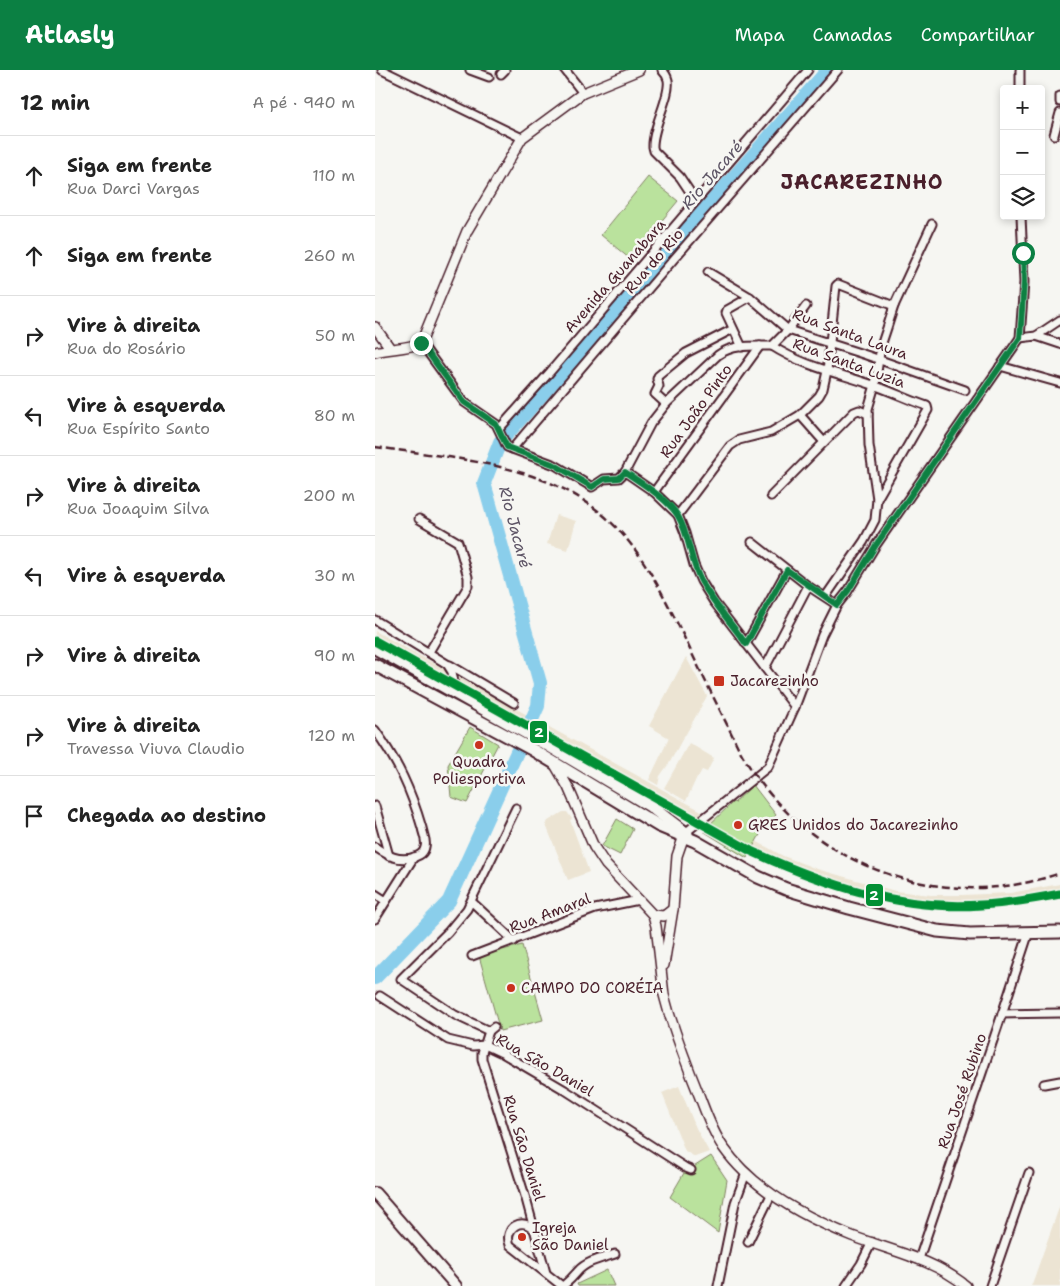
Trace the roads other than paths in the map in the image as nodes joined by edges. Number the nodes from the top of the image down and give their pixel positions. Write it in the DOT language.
graph roads {
  1 [pos="382,70"];
  2 [pos="470,70"];
  3 [pos="565,70"];
  4 [pos="639,70"];
  5 [pos="662,70"];
  6 [pos="808,70"];
  7 [pos="838,70"];
  8 [pos="1020,70"];
  9 [pos="489,77"];
  10 [pos="1020,85"];
  11 [pos="583,93"];
  12 [pos="1060,96"];
  13 [pos="1060,102"];
  14 [pos="1060,113"];
  15 [pos="1054,135"];
  16 [pos="522,138"];
  17 [pos="696,202"];
  18 [pos="1021,220"];
  19 [pos="932,224"];
  20 [pos="708,272"];
  21 [pos="750,297"];
  22 [pos="806,306"];
  23 [pos="894,306"];
  24 [pos="1060,320"];
  25 [pos="375,327"];
  26 [pos="733,329"];
  27 [pos="788,330"];
  28 [pos="1036,336"];
  29 [pos="1020,338"];
  30 [pos="829,342"];
  31 [pos="421,343"];
  32 [pos="1060,344"];
  33 [pos="760,346"];
  34 [pos="772,346"];
  35 [pos="742,347"];
  36 [pos="390,348"];
  37 [pos="375,352"];
  38 [pos="879,359"];
  39 [pos="1000,366"];
  40 [pos="827,371"];
  41 [pos="1060,383"];
  42 [pos="875,385"];
  43 [pos="965,390"];
  44 [pos="666,404"];
  45 [pos="868,414"];
  46 [pos="801,415"];
  47 [pos="499,430"];
  48 [pos="824,442"];
  49 [pos="510,448"];
  50 [pos="625,472"];
  51 [pos="654,492"];
  52 [pos="771,496"];
  53 [pos="877,499"];
  54 [pos="678,516"];
  55 [pos="419,519"];
  56 [pos="752,542"];
  57 [pos="787,570"];
  58 [pos="808,586"];
  59 [pos="826,596"];
  60 [pos="837,605"];
  61 [pos="375,620"];
  62 [pos="746,644"];
  63 [pos="375,648"];
  64 [pos="429,652"];
  65 [pos="447,664"];
  66 [pos="375,665"];
  67 [pos="765,668"];
  68 [pos="456,693"];
  69 [pos="515,703"];
  70 [pos="795,707"];
  71 [pos="375,730"];
  72 [pos="554,763"];
  73 [pos="375,806"];
  74 [pos="516,808"];
  75 [pos="684,834"];
  76 [pos="375,847"];
  77 [pos="389,856"];
  78 [pos="414,857"];
  79 [pos="375,894"];
  80 [pos="639,900"];
  81 [pos="386,901"];
  82 [pos="472,902"];
  83 [pos="673,909"];
  84 [pos="653,916"];
  85 [pos="375,918"];
  86 [pos="1029,932"];
  87 [pos="1060,932"];
  88 [pos="515,941"];
  89 [pos="471,956"];
  90 [pos="663,973"];
  91 [pos="380,996"];
  92 [pos="1060,1013"];
  93 [pos="1002,1014"];
  94 [pos="485,1045"];
  95 [pos="1060,1081"];
  96 [pos="1044,1084"];
  97 [pos="691,1170"];
  98 [pos="746,1173"];
  99 [pos="1029,1173"];
  100 [pos="375,1193"];
  101 [pos="771,1195"];
  102 [pos="535,1232"];
  103 [pos="748,1242"];
  104 [pos="871,1242"];
  105 [pos="615,1254"];
  106 [pos="919,1259"];
  107 [pos="546,1273"];
  108 [pos="457,1286"];
  109 [pos="563,1286"];
  110 [pos="719,1286"];
  111 [pos="846,1286"];
  112 [pos="965,1286"];
  113 [pos="990,1286"];
  1 -- 16 [label="street"];
  2 -- 9 [label="street"];
  3 -- 11 [label="street"];
  4 -- 11 [label="street"];
  5 -- 17 [label="street"];
  6 -- 17 [label="street, Avenida Guanabara"];
  7 -- 49 [label="street, Rua do Rio"];
  8 -- 10 [label="street"];
  11 -- 16 [label="street"];
  12 -- 13 [label="street"];
  14 -- 15 [label="street"];
  16 -- 31 [label="street"];
  17 -- 47 [label="street, Avenida Guanabara"];
  18 -- 29 [label="street"];
  19 -- 23 [label="street"];
  20 -- 21 [label="street, Rua Santa Laura"];
  21 -- 26 [label="street"];
  21 -- 27 [label="street, Rua Santa Laura"];
  22 -- 27 [label="street"];
  23 -- 30 [label="street"];
  23 -- 38 [label="street"];
  24 -- 28 [label="street"];
  25 -- 36 [label="street"];
  26 -- 35 [label="street"];
  26 -- 44 [label="street"];
  27 -- 30 [label="street, Rua Santa Laura"];
  27 -- 34 [label="street"];
  28 -- 29 [label="street"];
  28 -- 32 [label="street"];
  29 -- 39 [label="street"];
  30 -- 38 [label="street, Rua Santa Laura"];
  30 -- 40 [label="street"];
  31 -- 36 [label="street"];
  31 -- 47 [label="street"];
  33 -- 34 [label="street"];
  33 -- 35 [label="street"];
  33 -- 51 [label="street, Rua João Pinto"];
  34 -- 40 [label="street, Rua Santa Luzia"];
  35 -- 44 [label="street"];
  36 -- 37 [label="street"];
  38 -- 42 [label="street"];
  38 -- 43 [label="street, Rua Santa Laura"];
  39 -- 41 [label="street"];
  39 -- 60 [label="street"];
  40 -- 42 [label="street, Rua Santa Luzia"];
  40 -- 46 [label="street"];
  42 -- 45 [label="street"];
  42 -- 53 [label="street, Rua Santa Luzia"];
  44 -- 50 [label="street"];
  45 -- 48 [label="street"];
  45 -- 53 [label="street"];
  46 -- 48 [label="street"];
  46 -- 54 [label="street"];
  47 -- 49 [label="street"];
  48 -- 52 [label="street"];
  49 -- 50 [label="street"];
  50 -- 51 [label="street"];
  51 -- 54 [label="street"];
  53 -- 59 [label="street"];
  54 -- 62 [label="street"];
  55 -- 64 [label="street"];
  56 -- 57 [label="street"];
  57 -- 58 [label="street"];
  57 -- 62 [label="street"];
  58 -- 59 [label="street"];
  58 -- 67 [label="street"];
  59 -- 60 [label="street"];
  60 -- 70 [label="street"];
  61 -- 64 [label="street"];
  62 -- 67 [label="street"];
  63 -- 68 [label="main road"];
  64 -- 65 [label="street"];
  65 -- 68 [label="street"];
  65 -- 69 [label="street"];
  66 -- 72 [label="main road"];
  67 -- 70 [label="street"];
  68 -- 75 [label="main road"];
  70 -- 75 [label="street"];
  71 -- 78 [label="street"];
  72 -- 75 [label="main road"];
  72 -- 80 [label="street"];
  73 -- 77 [label="street"];
  74 -- 82 [label="street"];
  75 -- 83 [label="street"];
  75 -- 86 [label="main road"];
  76 -- 77 [label="street"];
  77 -- 78 [label="street"];
  78 -- 81 [label="street"];
  79 -- 81 [label="street"];
  80 -- 84 [label="street"];
  80 -- 88 [label="street, Rua Amaral"];
  81 -- 85 [label="street"];
  82 -- 88 [label="street"];
  82 -- 94 [label="street, Rua Sāo Daniel"];
  83 -- 84 [label="street"];
  83 -- 90 [label="street"];
  84 -- 90 [label="street"];
  86 -- 87 [label="main road"];
  86 -- 93 [label="street, Rua José Rubino"];
  88 -- 89 [label="street, Rua Amaral"];
  90 -- 98 [label="street"];
  91 -- 94 [label="street, Rua São Daniel"];
  92 -- 93 [label="street"];
  93 -- 106 [label="street, Rua José Rubino"];
  94 -- 97 [label="street, Rua São Daniel"];
  94 -- 102 [label="street, Rua Sāo Daniel"];
  95 -- 96 [label="street"];
  98 -- 101 [label="street"];
  98 -- 110 [label="street"];
  99 -- 113 [label="street"];
  100 -- 108 [label="main road"];
  101 -- 103 [label="street"];
  101 -- 104 [label="street"];
  102 -- 107 [label="street, Rua Sāo Daniel"];
  102 -- 107 [label="street"];
  104 -- 106 [label="street"];
  104 -- 111 [label="street"];
  105 -- 109 [label="street"];
  106 -- 112 [label="street"];
  107 -- 109 [label="street"];
}
